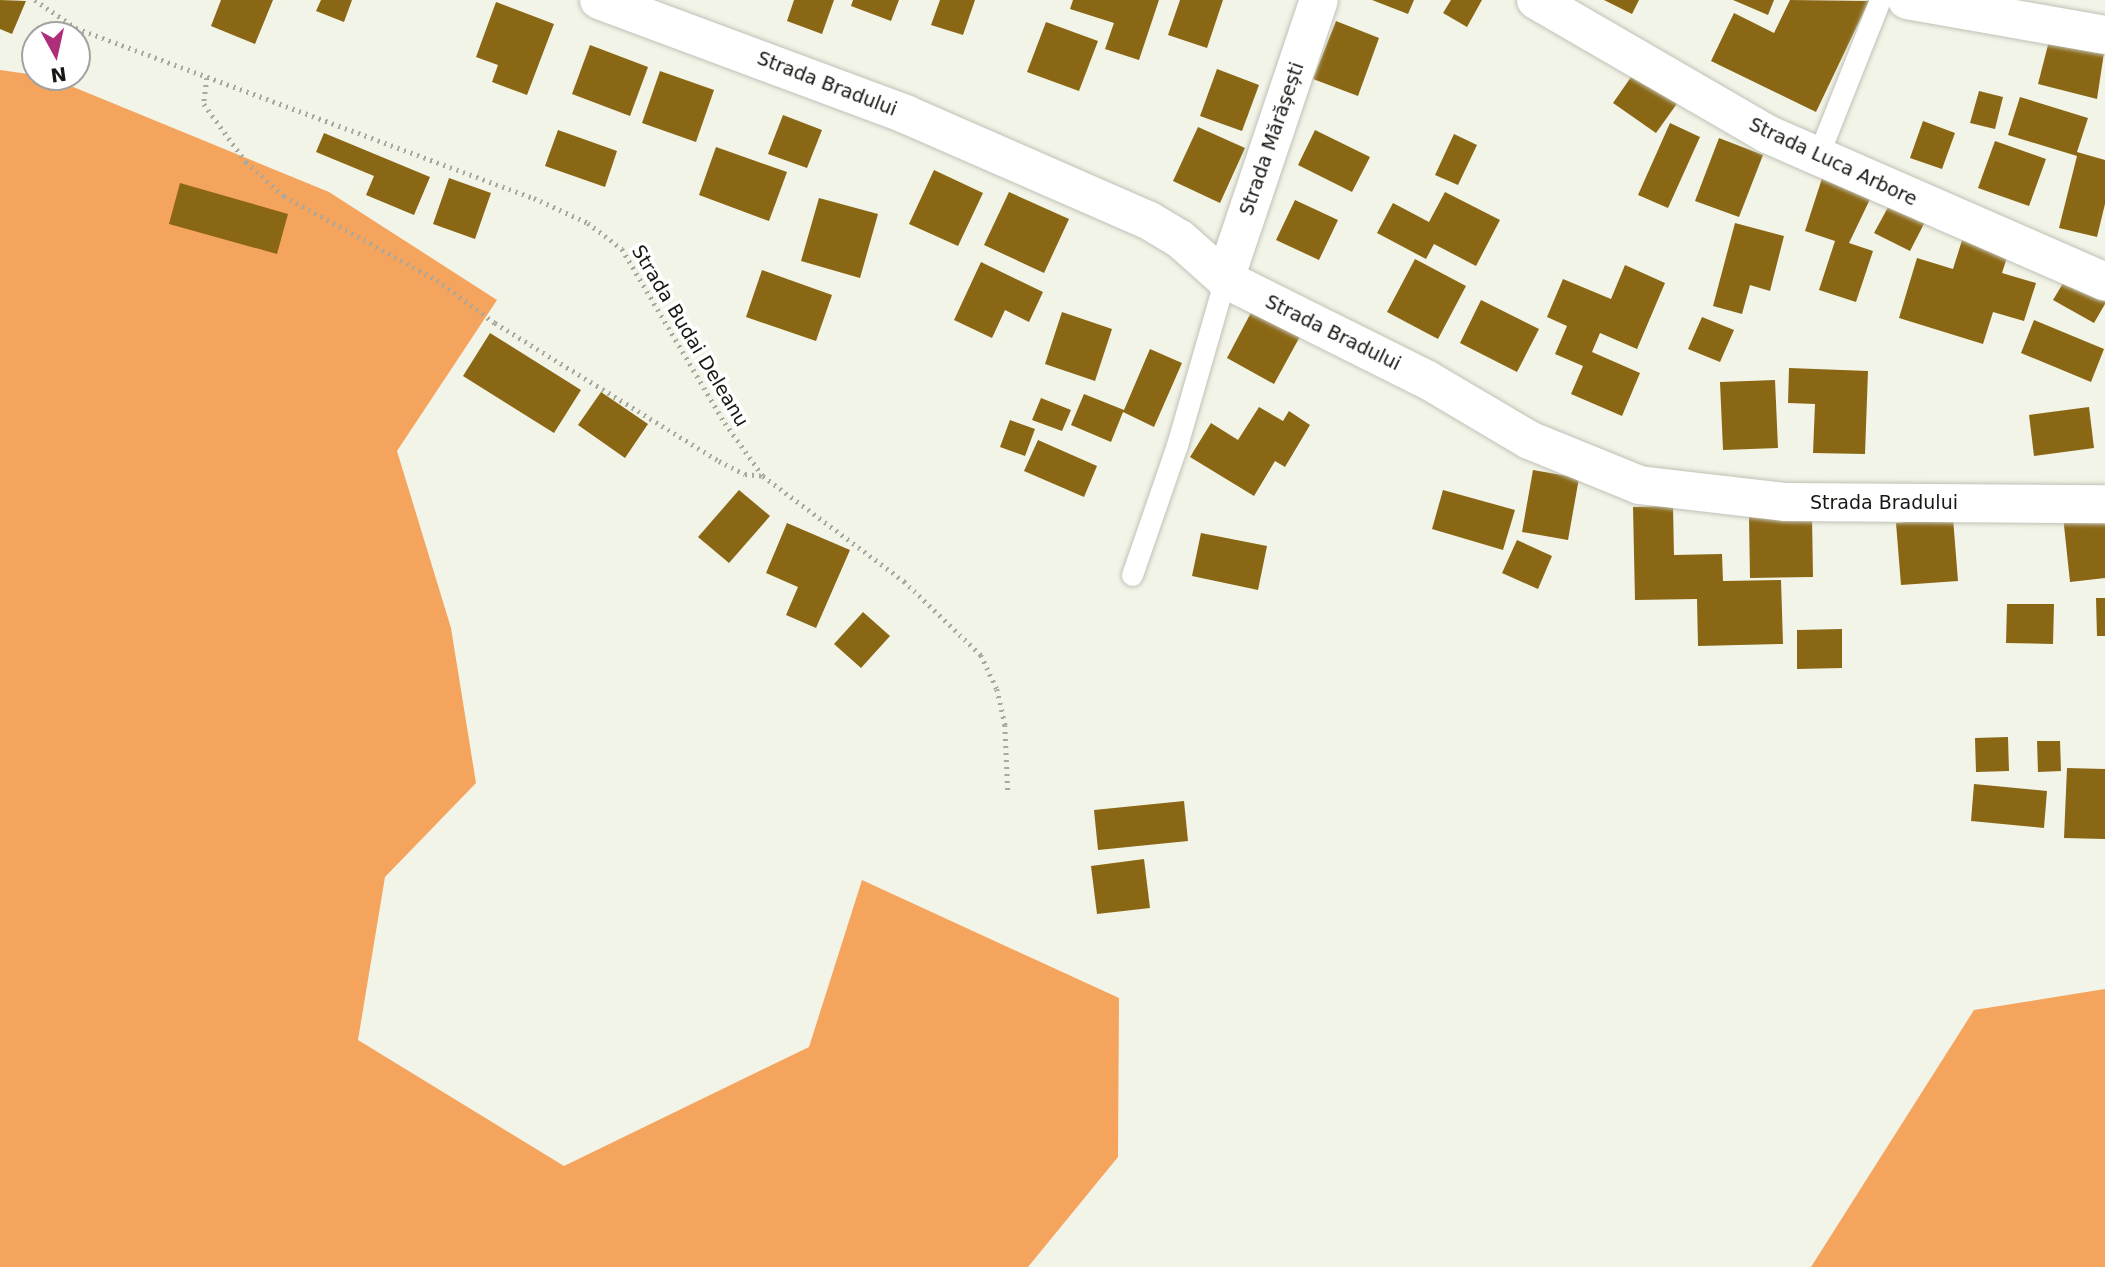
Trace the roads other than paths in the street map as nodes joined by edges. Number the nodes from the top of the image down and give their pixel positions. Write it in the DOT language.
graph roads {
  1 [pos="1319,0"];
  2 [pos="1536,0"];
  3 [pos="1880,0"];
  4 [pos="1907,0"];
  5 [pos="618,3"];
  6 [pos="2105,35"];
  7 [pos="1817,158"];
  8 [pos="1225,279"];
  9 [pos="2105,282"];
  10 [pos="2105,504"];
  11 [pos="1132,575"];
  1 -- 8 [label="street, Strada Mărășești"];
  2 -- 7 [label="street, Strada Luca Arbore"];
  3 -- 7 [label="lane"];
  4 -- 6 [label="street"];
  5 -- 8 [label="street, Strada Bradului"];
  7 -- 9 [label="street, Strada Luca Arbore"];
  8 -- 10 [label="street, Strada Bradului"];
  8 -- 11 [label="lane"];
}
